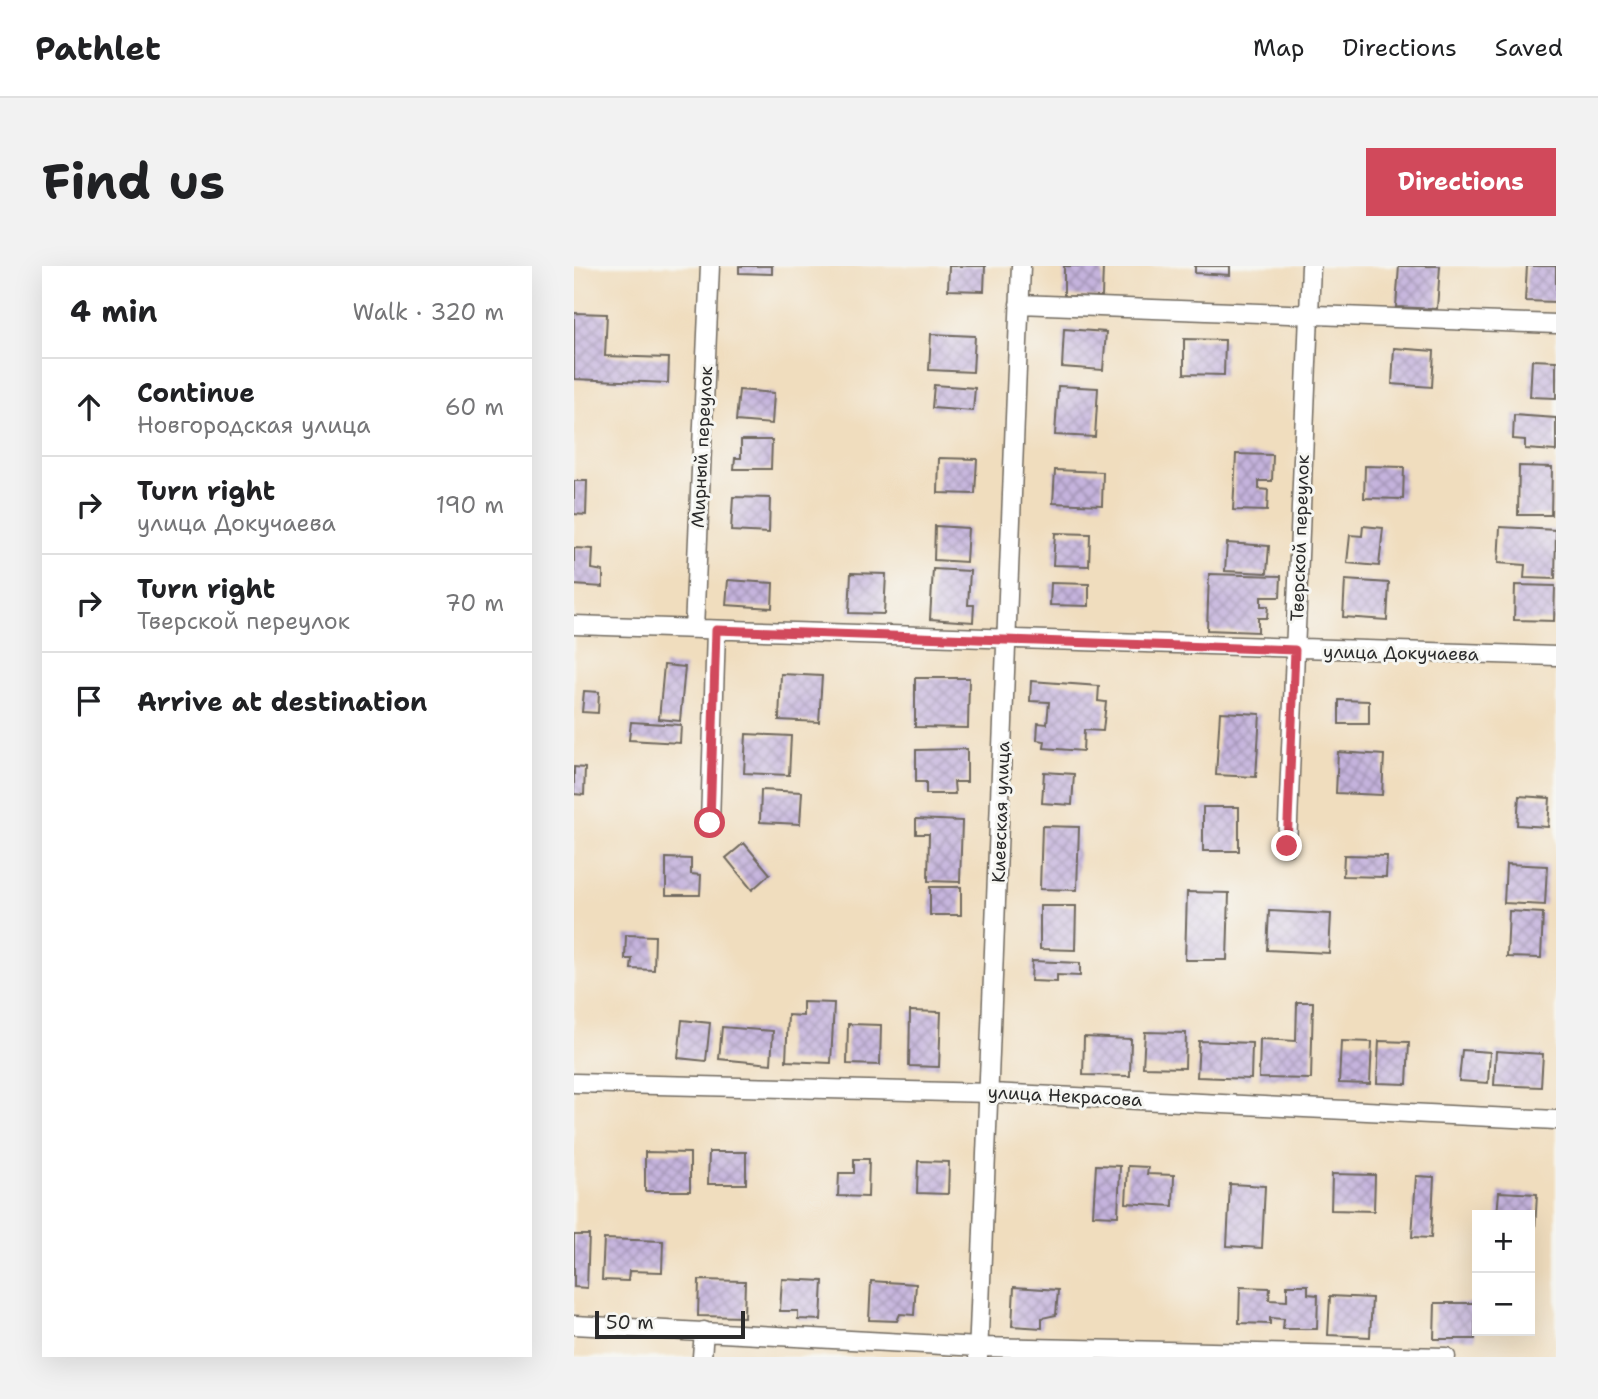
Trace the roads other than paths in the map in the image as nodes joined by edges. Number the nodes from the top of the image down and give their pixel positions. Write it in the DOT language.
graph roads {
  1 [pos="710,266"];
  2 [pos="1021,266"];
  3 [pos="1311,266"];
  4 [pos="1019,304"];
  5 [pos="1309,315"];
  6 [pos="1556,324"];
  7 [pos="574,625"];
  8 [pos="694,629"];
  9 [pos="716,630"];
  10 [pos="1008,640"];
  11 [pos="1295,650"];
  12 [pos="1556,656"];
  13 [pos="710,823"];
  14 [pos="1287,846"];
  15 [pos="574,1083"];
  16 [pos="991,1093"];
  17 [pos="1556,1120"];
  18 [pos="574,1325"];
  19 [pos="704,1331"];
  20 [pos="979,1352"];
  21 [pos="702,1357"];
  22 [pos="1446,1357"];
  1 -- 8 [label="street, Мирный переулок"];
  2 -- 4 [label="street, Киевская улица"];
  3 -- 5 [label="street, Тверской переулок"];
  4 -- 5 [label="street"];
  4 -- 10 [label="street, Киевская улица"];
  5 -- 6 [label="street"];
  5 -- 11 [label="street, Тверской переулок"];
  7 -- 8 [label="street, улица Докучаева"];
  8 -- 9 [label="street, улица Докучаева"];
  9 -- 10 [label="street, улица Докучаева"];
  9 -- 13 [label="street"];
  10 -- 11 [label="street, улица Докучаева"];
  10 -- 16 [label="street, Киевская улица"];
  11 -- 12 [label="street, улица Докучаева"];
  11 -- 14 [label="street, Тверской переулок"];
  15 -- 16 [label="street, улица Некрасова"];
  16 -- 17 [label="street, улица Некрасова"];
  16 -- 20 [label="street, Киевская улица"];
  18 -- 19 [label="street"];
  19 -- 20 [label="street"];
  19 -- 21 [label="street"];
  20 -- 22 [label="street"];
}
